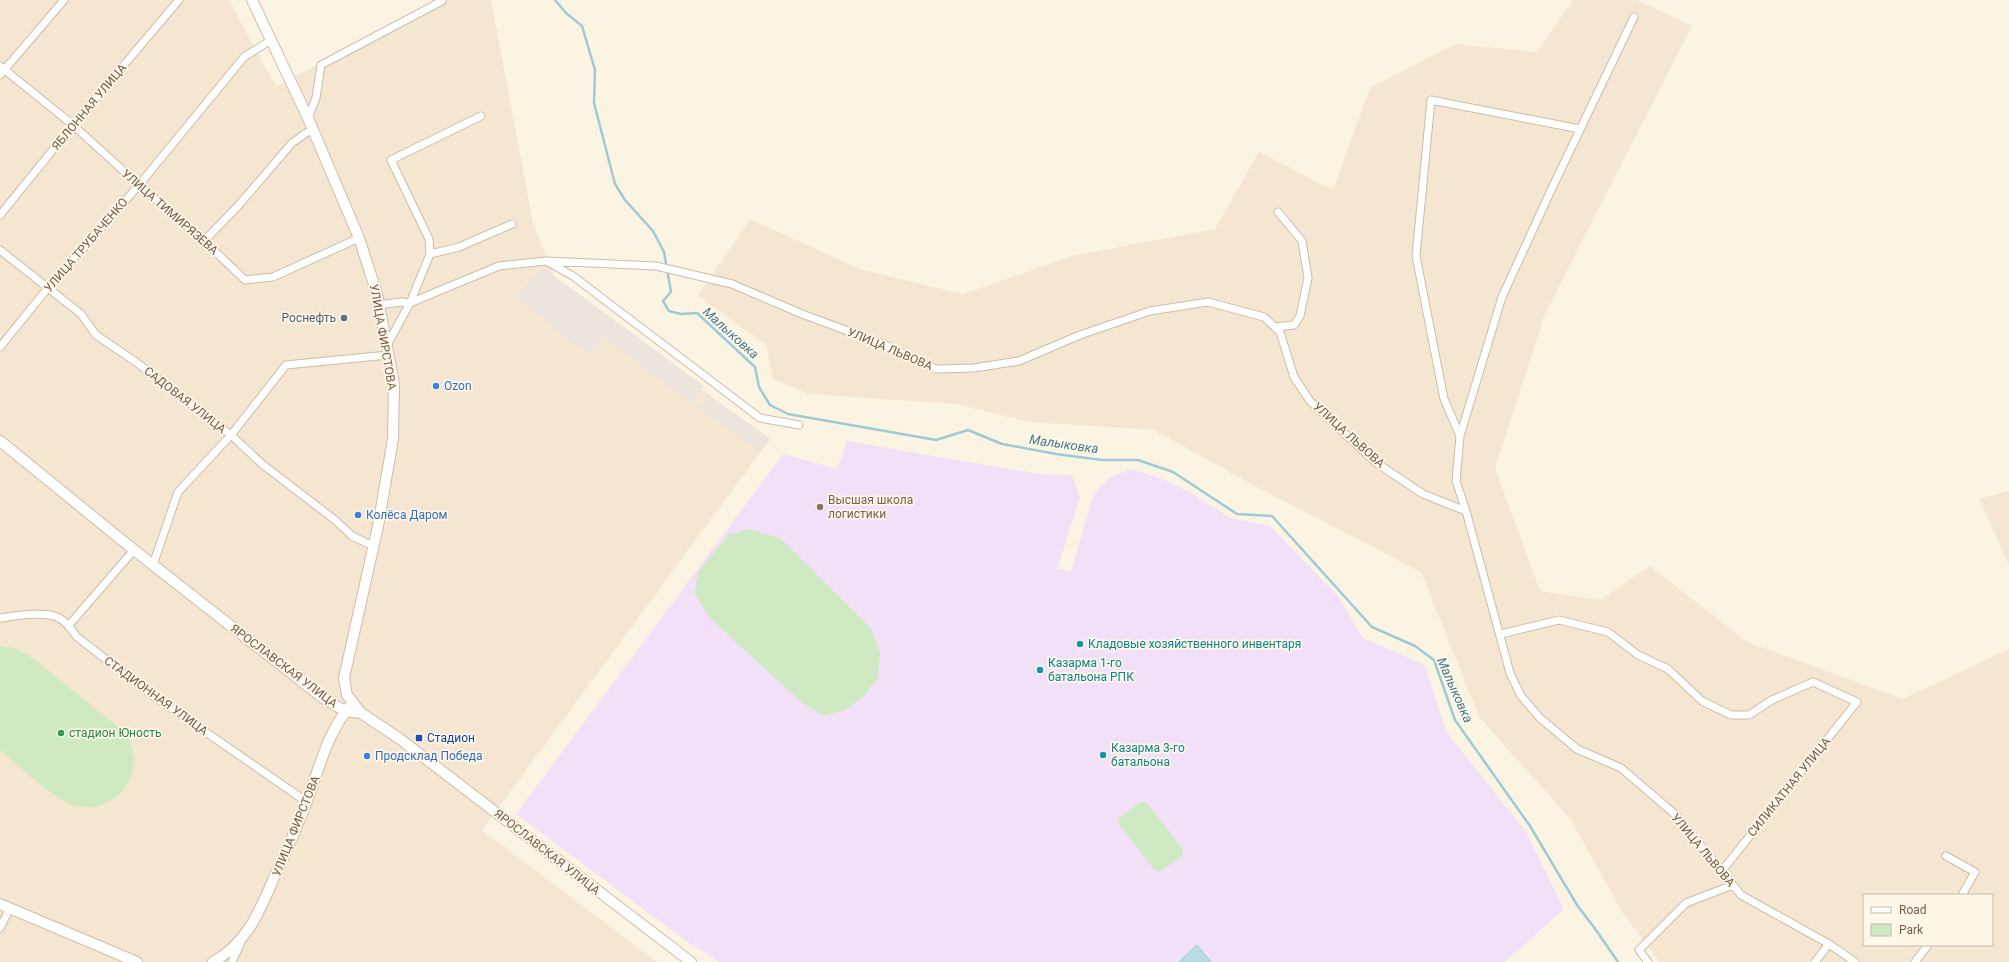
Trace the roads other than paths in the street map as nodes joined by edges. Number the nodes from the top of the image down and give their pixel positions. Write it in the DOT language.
graph roads {
  1 [pos="64,0"];
  2 [pos="179,0"];
  3 [pos="252,0"];
  4 [pos="442,1"];
  5 [pos="1634,17"];
  6 [pos="271,40"];
  7 [pos="1,70"];
  8 [pos="481,116"];
  9 [pos="308,118"];
  10 [pos="73,125"];
  11 [pos="312,129"];
  12 [pos="1580,129"];
  13 [pos="139,185"];
  14 [pos="1278,212"];
  15 [pos="0,215"];
  16 [pos="512,224"];
  17 [pos="359,238"];
  18 [pos="204,241"];
  19 [pos="0,250"];
  20 [pos="430,254"];
  21 [pos="546,261"];
  22 [pos="47,289"];
  23 [pos="410,304"];
  24 [pos="379,305"];
  25 [pos="1275,327"];
  26 [pos="0,347"];
  27 [pos="387,351"];
  28 [pos="799,425"];
  29 [pos="231,435"];
  30 [pos="1460,436"];
  31 [pos="0,441"];
  32 [pos="1466,511"];
  33 [pos="374,546"];
  34 [pos="134,550"];
  35 [pos="153,565"];
  36 [pos="0,618"];
  37 [pos="69,625"];
  38 [pos="1501,634"];
  39 [pos="351,702"];
  40 [pos="345,711"];
  41 [pos="361,713"];
  42 [pos="307,802"];
  43 [pos="1946,856"];
  44 [pos="1721,872"];
  45 [pos="1733,885"];
  46 [pos="1963,894"];
  47 [pos="5,906"];
  48 [pos="0,928"];
  49 [pos="243,939"];
  50 [pos="1828,944"];
  51 [pos="1927,946"];
  52 [pos="137,962"];
  53 [pos="213,962"];
  54 [pos="232,962"];
  55 [pos="691,962"];
  56 [pos="1648,962"];
  57 [pos="1815,962"];
  58 [pos="1855,962"];
  59 [pos="1915,962"];
  1 -- 7 [label="street"];
  2 -- 10 [label="street, ЯБЛОННАЯ УЛИЦА"];
  3 -- 6 [label="main road, УЛИЦА ФИРСТОВА"];
  4 -- 9 [label="street"];
  5 -- 12 [label="street"];
  6 -- 9 [label="main road, УЛИЦА ФИРСТОВА"];
  6 -- 13 [label="street, УЛИЦА ТРУБАЧЕНКО"];
  7 -- 10 [label="street, УЛИЦА ТИМИРЯЗЕВА"];
  8 -- 20 [label="street"];
  9 -- 11 [label="main road, УЛИЦА ФИРСТОВА"];
  10 -- 13 [label="street, УЛИЦА ТИМИРЯЗЕВА"];
  10 -- 15 [label="street, ЯБЛОННАЯ УЛИЦА"];
  11 -- 17 [label="main road, УЛИЦА ФИРСТОВА"];
  11 -- 18 [label="street"];
  12 -- 30 [label="street"];
  12 -- 30 [label="street"];
  13 -- 18 [label="street, УЛИЦА ТИМИРЯЗЕВА"];
  13 -- 22 [label="street, УЛИЦА ТРУБАЧЕНКО"];
  14 -- 25 [label="street"];
  16 -- 20 [label="street"];
  17 -- 18 [label="street, УЛИЦА ТИМИРЯЗЕВА"];
  17 -- 24 [label="main road, УЛИЦА ФИРСТОВА"];
  19 -- 22 [label="street, САДОВАЯ УЛИЦА"];
  20 -- 23 [label="street"];
  21 -- 23 [label="street, УЛИЦА ЛЬВОВА"];
  21 -- 25 [label="street, УЛИЦА ЛЬВОВА"];
  21 -- 28 [label="street"];
  22 -- 26 [label="street, УЛИЦА ТРУБАЧЕНКО"];
  22 -- 29 [label="street, САДОВАЯ УЛИЦА"];
  23 -- 24 [label="street"];
  23 -- 27 [label="street"];
  24 -- 27 [label="main road, УЛИЦА ФИРСТОВА"];
  25 -- 32 [label="street, УЛИЦА ЛЬВОВА"];
  27 -- 29 [label="street"];
  27 -- 33 [label="main road, УЛИЦА ФИРСТОВА"];
  29 -- 33 [label="street, САДОВАЯ УЛИЦА"];
  29 -- 35 [label="street"];
  30 -- 32 [label="street"];
  31 -- 34 [label="main road, ЯРОСЛАВСКАЯ УЛИЦА"];
  32 -- 38 [label="street, УЛИЦА ЛЬВОВА"];
  33 -- 39 [label="main road, УЛИЦА ФИРСТОВА"];
  34 -- 35 [label="main road, ЯРОСЛАВСКАЯ УЛИЦА"];
  34 -- 37 [label="street"];
  35 -- 40 [label="main road, ЯРОСЛАВСКАЯ УЛИЦА"];
  36 -- 37 [label="street, СТАДИОННАЯ УЛИЦА"];
  37 -- 42 [label="street, СТАДИОННАЯ УЛИЦА"];
  38 -- 44 [label="street, УЛИЦА ЛЬВОВА"];
  38 -- 44 [label="street, СИЛИКАТНАЯ УЛИЦА"];
  39 -- 40 [label="main road, УЛИЦА ФИРСТОВА"];
  39 -- 41 [label="main road, УЛИЦА ФИРСТОВА"];
  40 -- 41 [label="main road, ЯРОСЛАВСКАЯ УЛИЦА"];
  40 -- 42 [label="main road, УЛИЦА ФИРСТОВА"];
  41 -- 55 [label="main road, ЯРОСЛАВСКАЯ УЛИЦА"];
  42 -- 49 [label="main road, УЛИЦА ФИРСТОВА"];
  43 -- 46 [label="street"];
  44 -- 45 [label="street, УЛИЦА ЛЬВОВА"];
  45 -- 50 [label="street, УЛИЦА ЛЬВОВА"];
  45 -- 56 [label="street"];
  47 -- 48 [label="street"];
  47 -- 52 [label="main road"];
  49 -- 53 [label="main road, УЛИЦА ФИРСТОВА"];
  49 -- 54 [label="street"];
  50 -- 57 [label="street"];
  50 -- 58 [label="street, УЛИЦА ЛЬВОВА"];
  51 -- 59 [label="street"];
}
